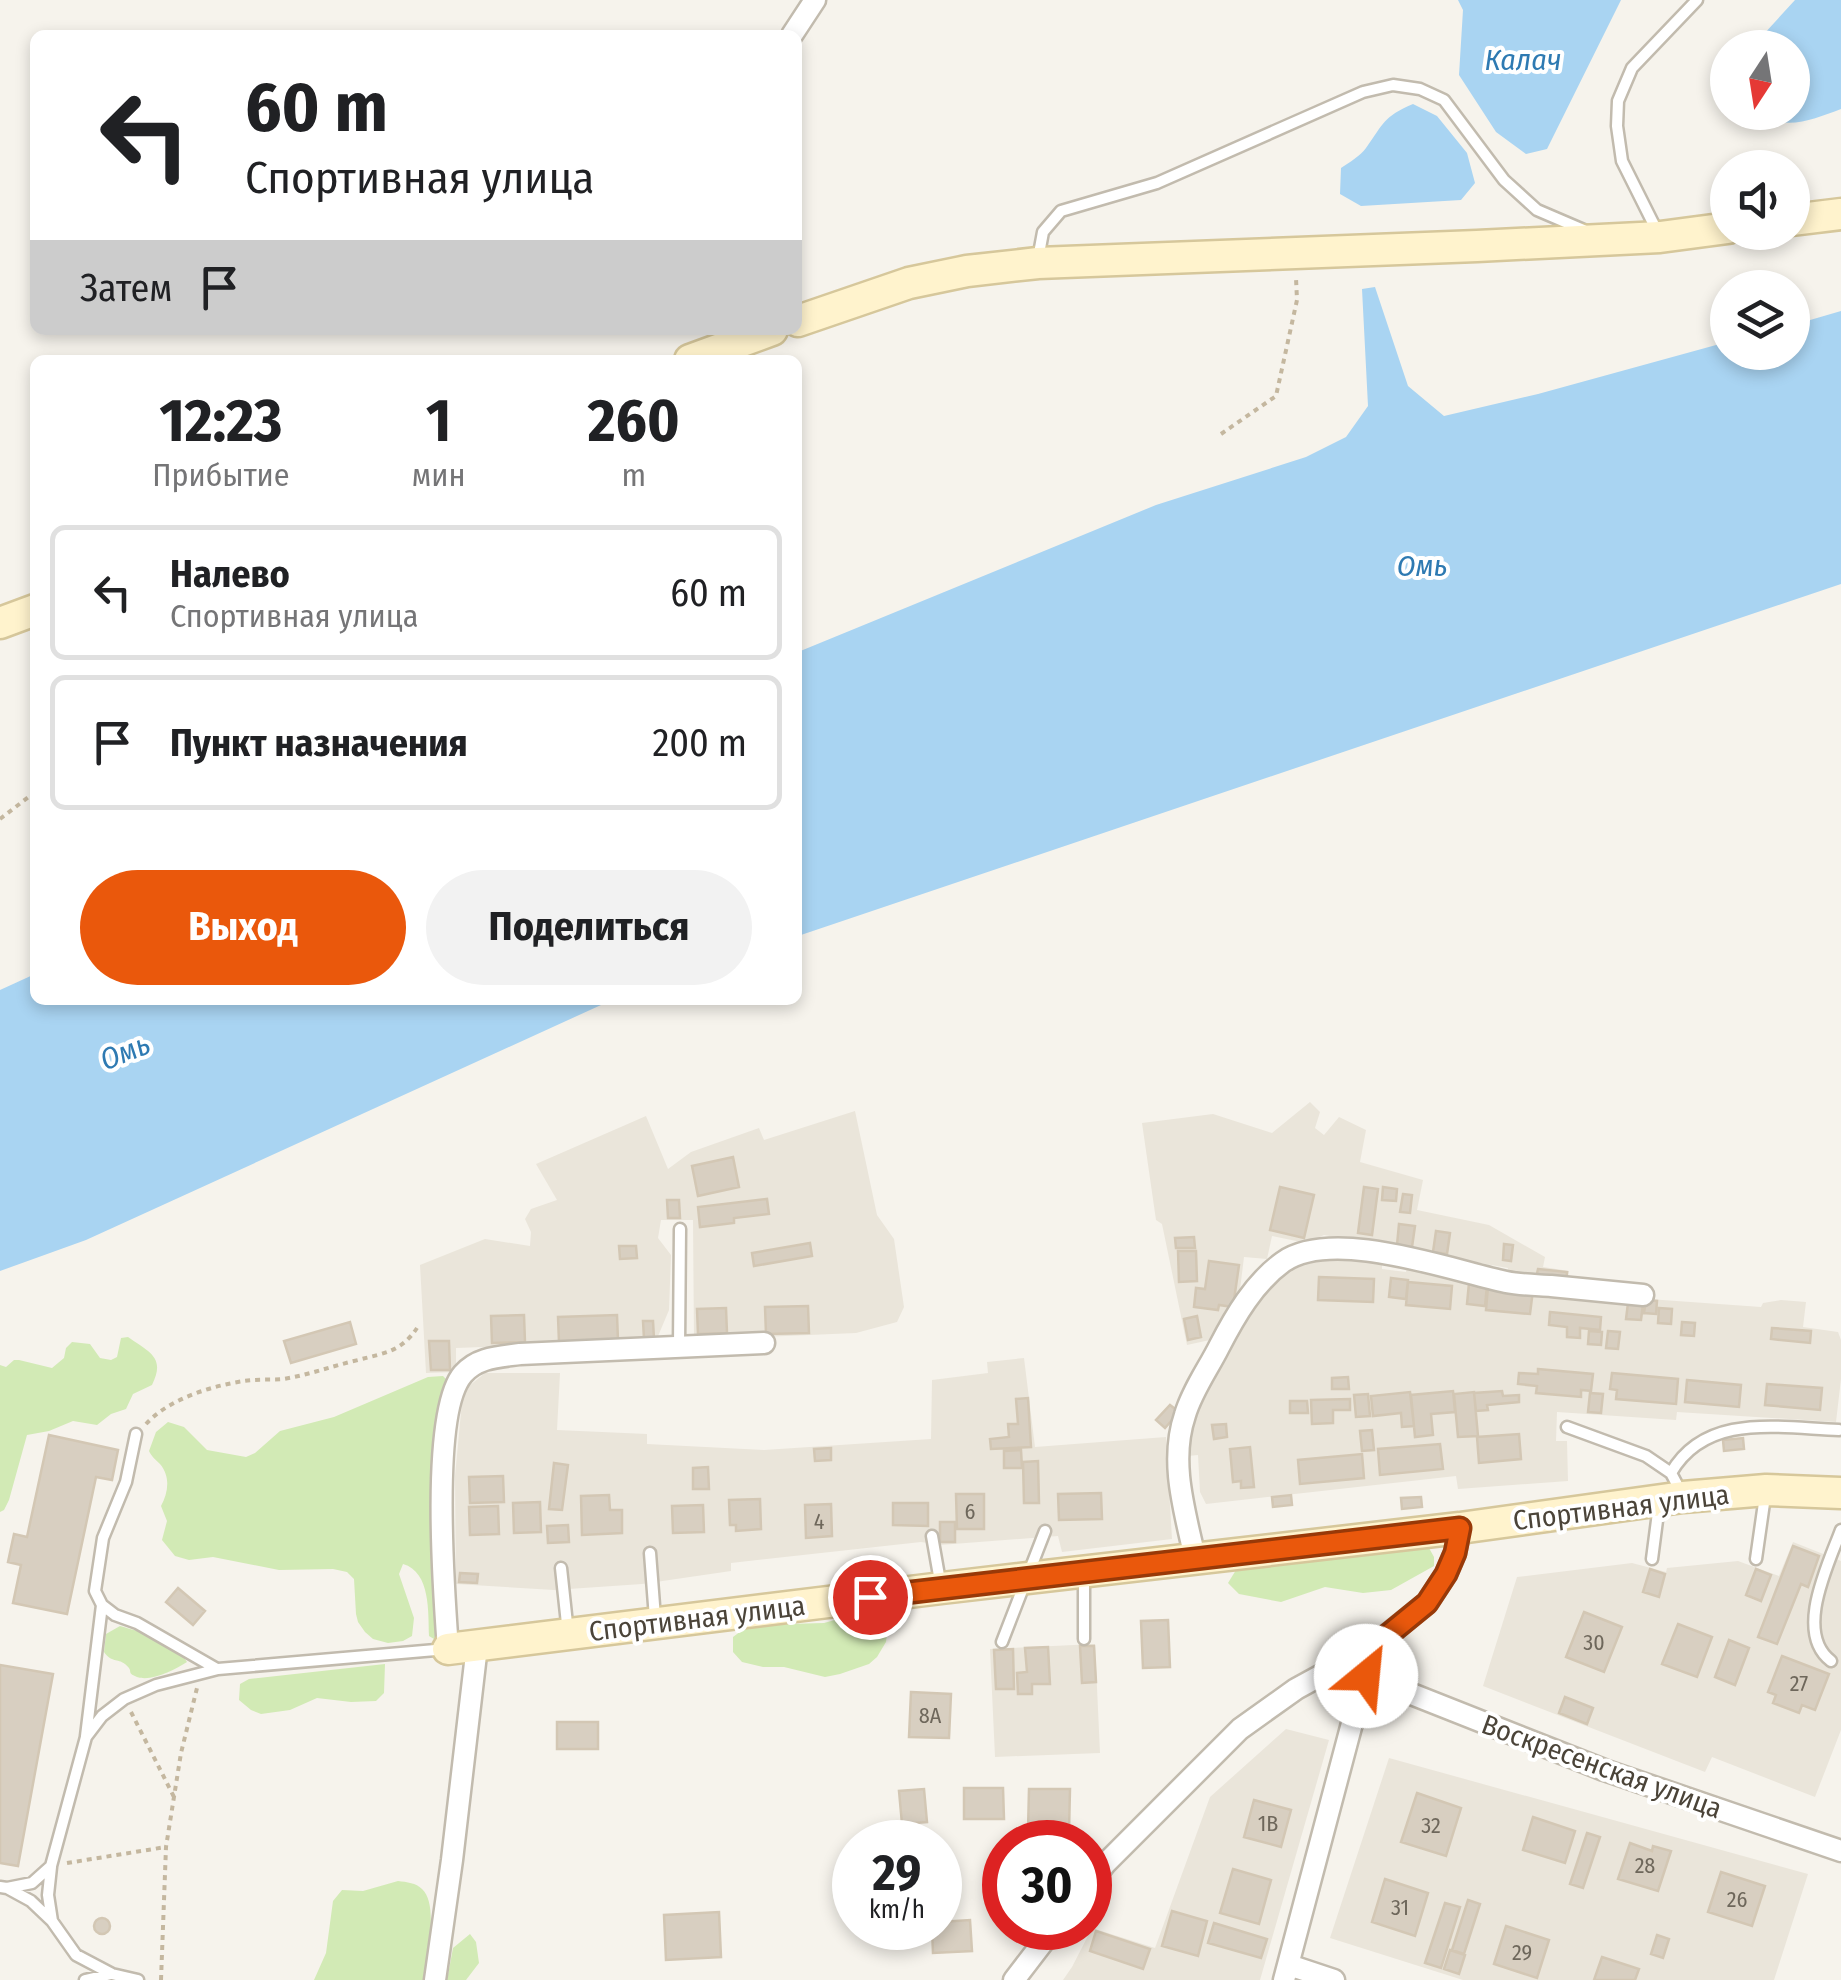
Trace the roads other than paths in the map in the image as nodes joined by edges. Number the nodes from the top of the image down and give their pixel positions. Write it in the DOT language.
graph roads {
  1 [pos="815,0"];
  2 [pos="1698,0"];
  3 [pos="795,30"];
  4 [pos="1841,214"];
  5 [pos="1810,218"];
  6 [pos="1710,230"];
  7 [pos="1660,237"];
  8 [pos="1606,240"];
  9 [pos="1038,264"];
  10 [pos="802,320"];
  11 [pos="733,336"];
  12 [pos="699,355"];
  13 [pos="30,612"];
  14 [pos="0,623"];
  15 [pos="680,1229"];
  16 [pos="1643,1294"];
  17 [pos="764,1342"];
  18 [pos="679,1346"];
  19 [pos="1566,1427"];
  20 [pos="1839,1430"];
  21 [pos="136,1434"];
  22 [pos="1671,1490"];
  23 [pos="1766,1490"];
  24 [pos="1841,1493"];
  25 [pos="1460,1528"];
  26 [pos="1046,1530"];
  27 [pos="1841,1530"];
  28 [pos="932,1536"];
  29 [pos="650,1553"];
  30 [pos="1195,1558"];
  31 [pos="1652,1559"];
  32 [pos="1756,1560"];
  33 [pos="560,1568"];
  34 [pos="1084,1571"];
  35 [pos="1027,1578"];
  36 [pos="942,1588"];
  37 [pos="102,1606"];
  38 [pos="655,1624"];
  39 [pos="568,1634"];
  40 [pos="1084,1638"];
  41 [pos="1002,1642"];
  42 [pos="462,1647"];
  43 [pos="1372,1648"];
  44 [pos="1832,1661"];
  45 [pos="218,1669"];
  46 [pos="1366,1676"];
  47 [pos="86,1737"];
  48 [pos="1841,1851"];
  49 [pos="1112,1857"];
  50 [pos="51,1866"];
  51 [pos="3,1887"];
  52 [pos="52,1920"];
  53 [pos="1037,1950"];
  54 [pos="1286,1973"];
  55 [pos="112,1974"];
  56 [pos="85,1980"];
  57 [pos="138,1980"];
  58 [pos="435,1980"];
  59 [pos="1014,1980"];
  60 [pos="1334,1980"];
  1 -- 3 [label="street"];
  2 -- 7 [label="lane"];
  4 -- 5 [label="street"];
  6 -- 7 [label="street"];
  7 -- 8 [label="street"];
  8 -- 9 [label="street"];
  8 -- 9 [label="lane"];
  9 -- 10 [label="street"];
  11 -- 12 [label="street"];
  13 -- 14 [label="street"];
  15 -- 18 [label="lane"];
  16 -- 30 [label="street"];
  17 -- 18 [label="street"];
  18 -- 42 [label="street"];
  19 -- 22 [label="lane"];
  20 -- 22 [label="lane"];
  21 -- 37 [label="lane"];
  22 -- 23 [label="street, Спортивная улица"];
  22 -- 25 [label="street, Спортивная улица"];
  22 -- 31 [label="lane"];
  23 -- 24 [label="street, Спортивная улица"];
  23 -- 32 [label="lane"];
  25 -- 30 [label="street, Спортивная улица"];
  25 -- 43 [label="street"];
  26 -- 35 [label="lane"];
  27 -- 44 [label="lane"];
  28 -- 36 [label="lane"];
  29 -- 38 [label="lane"];
  30 -- 34 [label="street, Спортивная улица"];
  33 -- 39 [label="lane"];
  34 -- 35 [label="street, Спортивная улица"];
  34 -- 40 [label="lane"];
  35 -- 36 [label="street, Спортивная улица"];
  35 -- 41 [label="lane"];
  36 -- 38 [label="street, Спортивная улица"];
  37 -- 45 [label="lane"];
  37 -- 47 [label="lane"];
  38 -- 39 [label="street, Спортивная улица"];
  39 -- 42 [label="street, Спортивная улица"];
  42 -- 45 [label="lane"];
  42 -- 58 [label="street"];
  43 -- 46 [label="street"];
  43 -- 49 [label="street"];
  45 -- 47 [label="lane"];
  46 -- 48 [label="street, Воскресенская улица"];
  46 -- 54 [label="street"];
  47 -- 50 [label="lane"];
  50 -- 51 [label="lane"];
  50 -- 52 [label="lane"];
  51 -- 52 [label="lane"];
  52 -- 55 [label="lane"];
  53 -- 59 [label="street"];
  54 -- 60 [label="street"];
  55 -- 56 [label="lane"];
  55 -- 57 [label="lane"];
}
